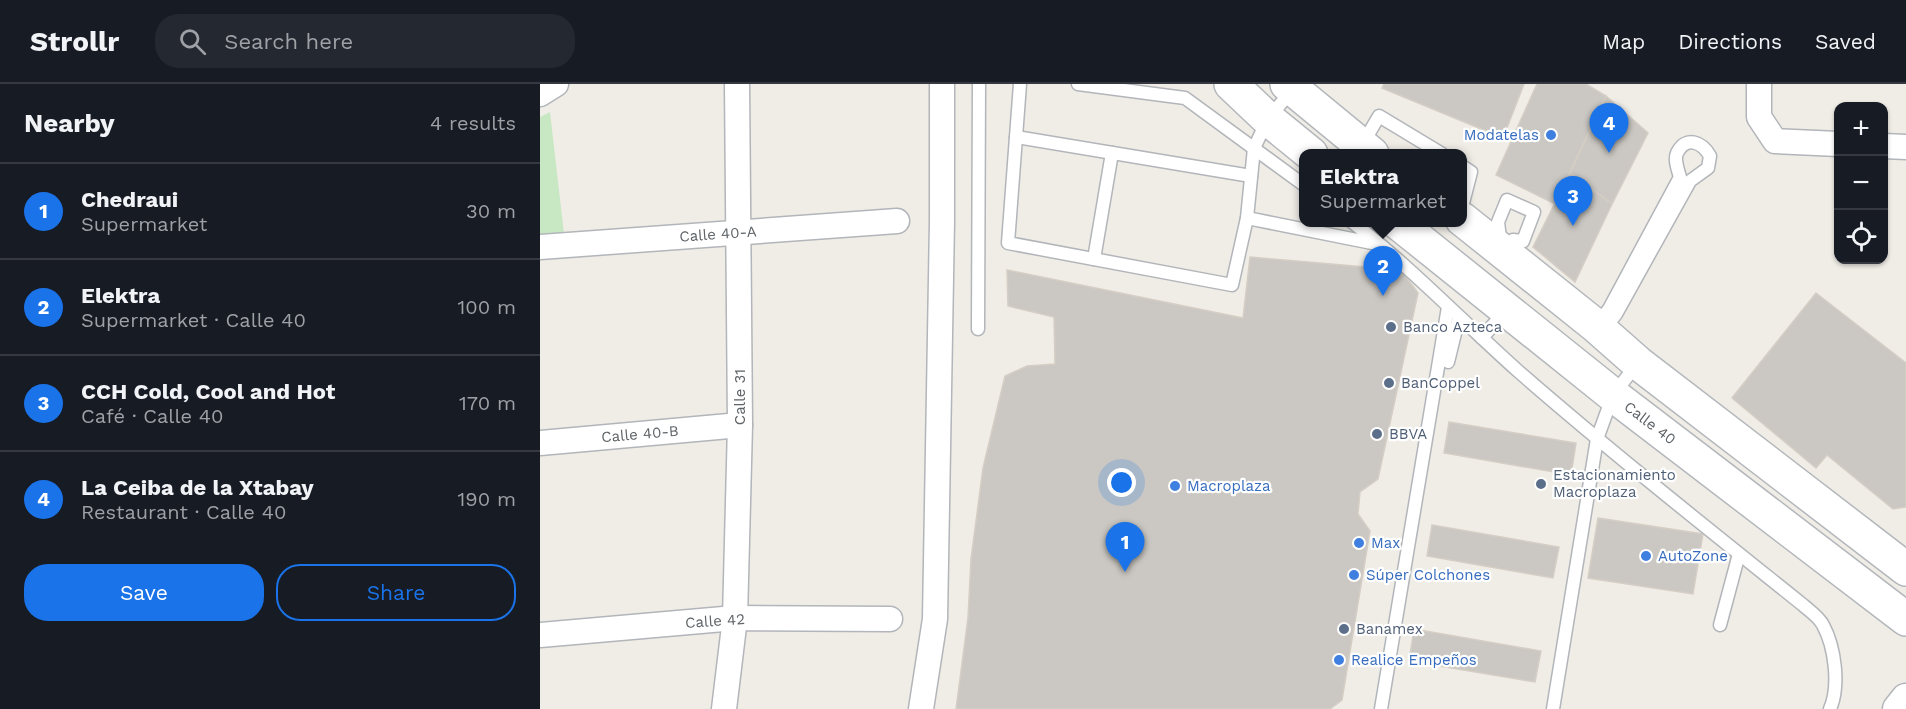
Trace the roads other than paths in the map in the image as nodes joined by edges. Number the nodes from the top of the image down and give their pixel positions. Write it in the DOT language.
graph roads {
  1 [pos="556,84"];
  2 [pos="737,84"];
  3 [pos="942,84"];
  4 [pos="979,84"];
  5 [pos="1020,84"];
  6 [pos="1078,84"];
  7 [pos="1231,84"];
  8 [pos="1759,84"];
  9 [pos="1290,87"];
  10 [pos="540,94"];
  11 [pos="1261,133"];
  12 [pos="1016,137"];
  13 [pos="1834,144"];
  14 [pos="1888,146"];
  15 [pos="1906,147"];
  16 [pos="1301,149"];
  17 [pos="1366,149"];
  18 [pos="1367,149"];
  19 [pos="1435,149"];
  20 [pos="1112,153"];
  21 [pos="1467,169"];
  22 [pos="1251,176"];
  23 [pos="1299,179"];
  24 [pos="1467,190"];
  25 [pos="1247,218"];
  26 [pos="897,221"];
  27 [pos="1299,223"];
  28 [pos="1467,223"];
  29 [pos="1332,227"];
  30 [pos="1369,227"];
  31 [pos="740,232"];
  32 [pos="1389,233"];
  33 [pos="540,247"];
  34 [pos="1094,259"];
  35 [pos="1448,307"];
  36 [pos="1506,310"];
  37 [pos="1459,317"];
  38 [pos="978,329"];
  39 [pos="1599,329"];
  40 [pos="1482,338"];
  41 [pos="1448,362"];
  42 [pos="1638,363"];
  43 [pos="1613,395"];
  44 [pos="741,425"];
  45 [pos="1597,439"];
  46 [pos="540,442"];
  47 [pos="1739,554"];
  48 [pos="1906,569"];
  49 [pos="735,618"];
  50 [pos="890,619"];
  51 [pos="1906,619"];
  52 [pos="1720,625"];
  53 [pos="540,635"];
  54 [pos="1906,699"];
  55 [pos="724,709"];
  56 [pos="921,709"];
  57 [pos="1381,709"];
  58 [pos="1553,709"];
  59 [pos="1830,709"];
  60 [pos="1898,709"];
  1 -- 10 [label="street"];
  2 -- 31 [label="street, Calle 31"];
  3 -- 56 [label="street"];
  4 -- 38 [label="lane"];
  5 -- 12 [label="lane"];
  6 -- 11 [label="lane"];
  7 -- 11 [label="main road"];
  8 -- 13 [label="street"];
  9 -- 11 [label="lane"];
  9 -- 17 [label="main road"];
  11 -- 16 [label="main road"];
  11 -- 22 [label="lane"];
  11 -- 23 [label="lane"];
  12 -- 20 [label="lane"];
  12 -- 34 [label="lane"];
  14 -- 15 [label="street"];
  18 -- 19 [label="lane"];
  20 -- 22 [label="lane"];
  20 -- 34 [label="lane"];
  21 -- 24 [label="lane"];
  22 -- 25 [label="lane"];
  25 -- 27 [label="lane"];
  25 -- 34 [label="lane"];
  26 -- 31 [label="street, Calle 40-A"];
  28 -- 39 [label="main road"];
  29 -- 32 [label="lane"];
  30 -- 32 [label="lane"];
  31 -- 33 [label="street, Calle 40-A"];
  31 -- 44 [label="street, Calle 31"];
  32 -- 35 [label="lane"];
  32 -- 36 [label="main road, Calle 40"];
  35 -- 37 [label="lane"];
  35 -- 57 [label="lane"];
  36 -- 40 [label="lane"];
  36 -- 43 [label="main road, Calle 40"];
  37 -- 40 [label="lane"];
  37 -- 41 [label="lane"];
  39 -- 39 [label="lane"];
  39 -- 42 [label="main road"];
  40 -- 45 [label="lane"];
  42 -- 43 [label="lane"];
  42 -- 48 [label="main road"];
  43 -- 45 [label="lane"];
  43 -- 51 [label="main road, Calle 40"];
  44 -- 46 [label="street, Calle 40-B"];
  44 -- 49 [label="street, Calle 31"];
  45 -- 47 [label="lane"];
  45 -- 58 [label="lane"];
  47 -- 52 [label="lane"];
  47 -- 59 [label="lane"];
  49 -- 50 [label="street, Calle 42"];
  49 -- 53 [label="street, Calle 42"];
  49 -- 55 [label="street, Calle 31"];
  54 -- 60 [label="street"];
}
